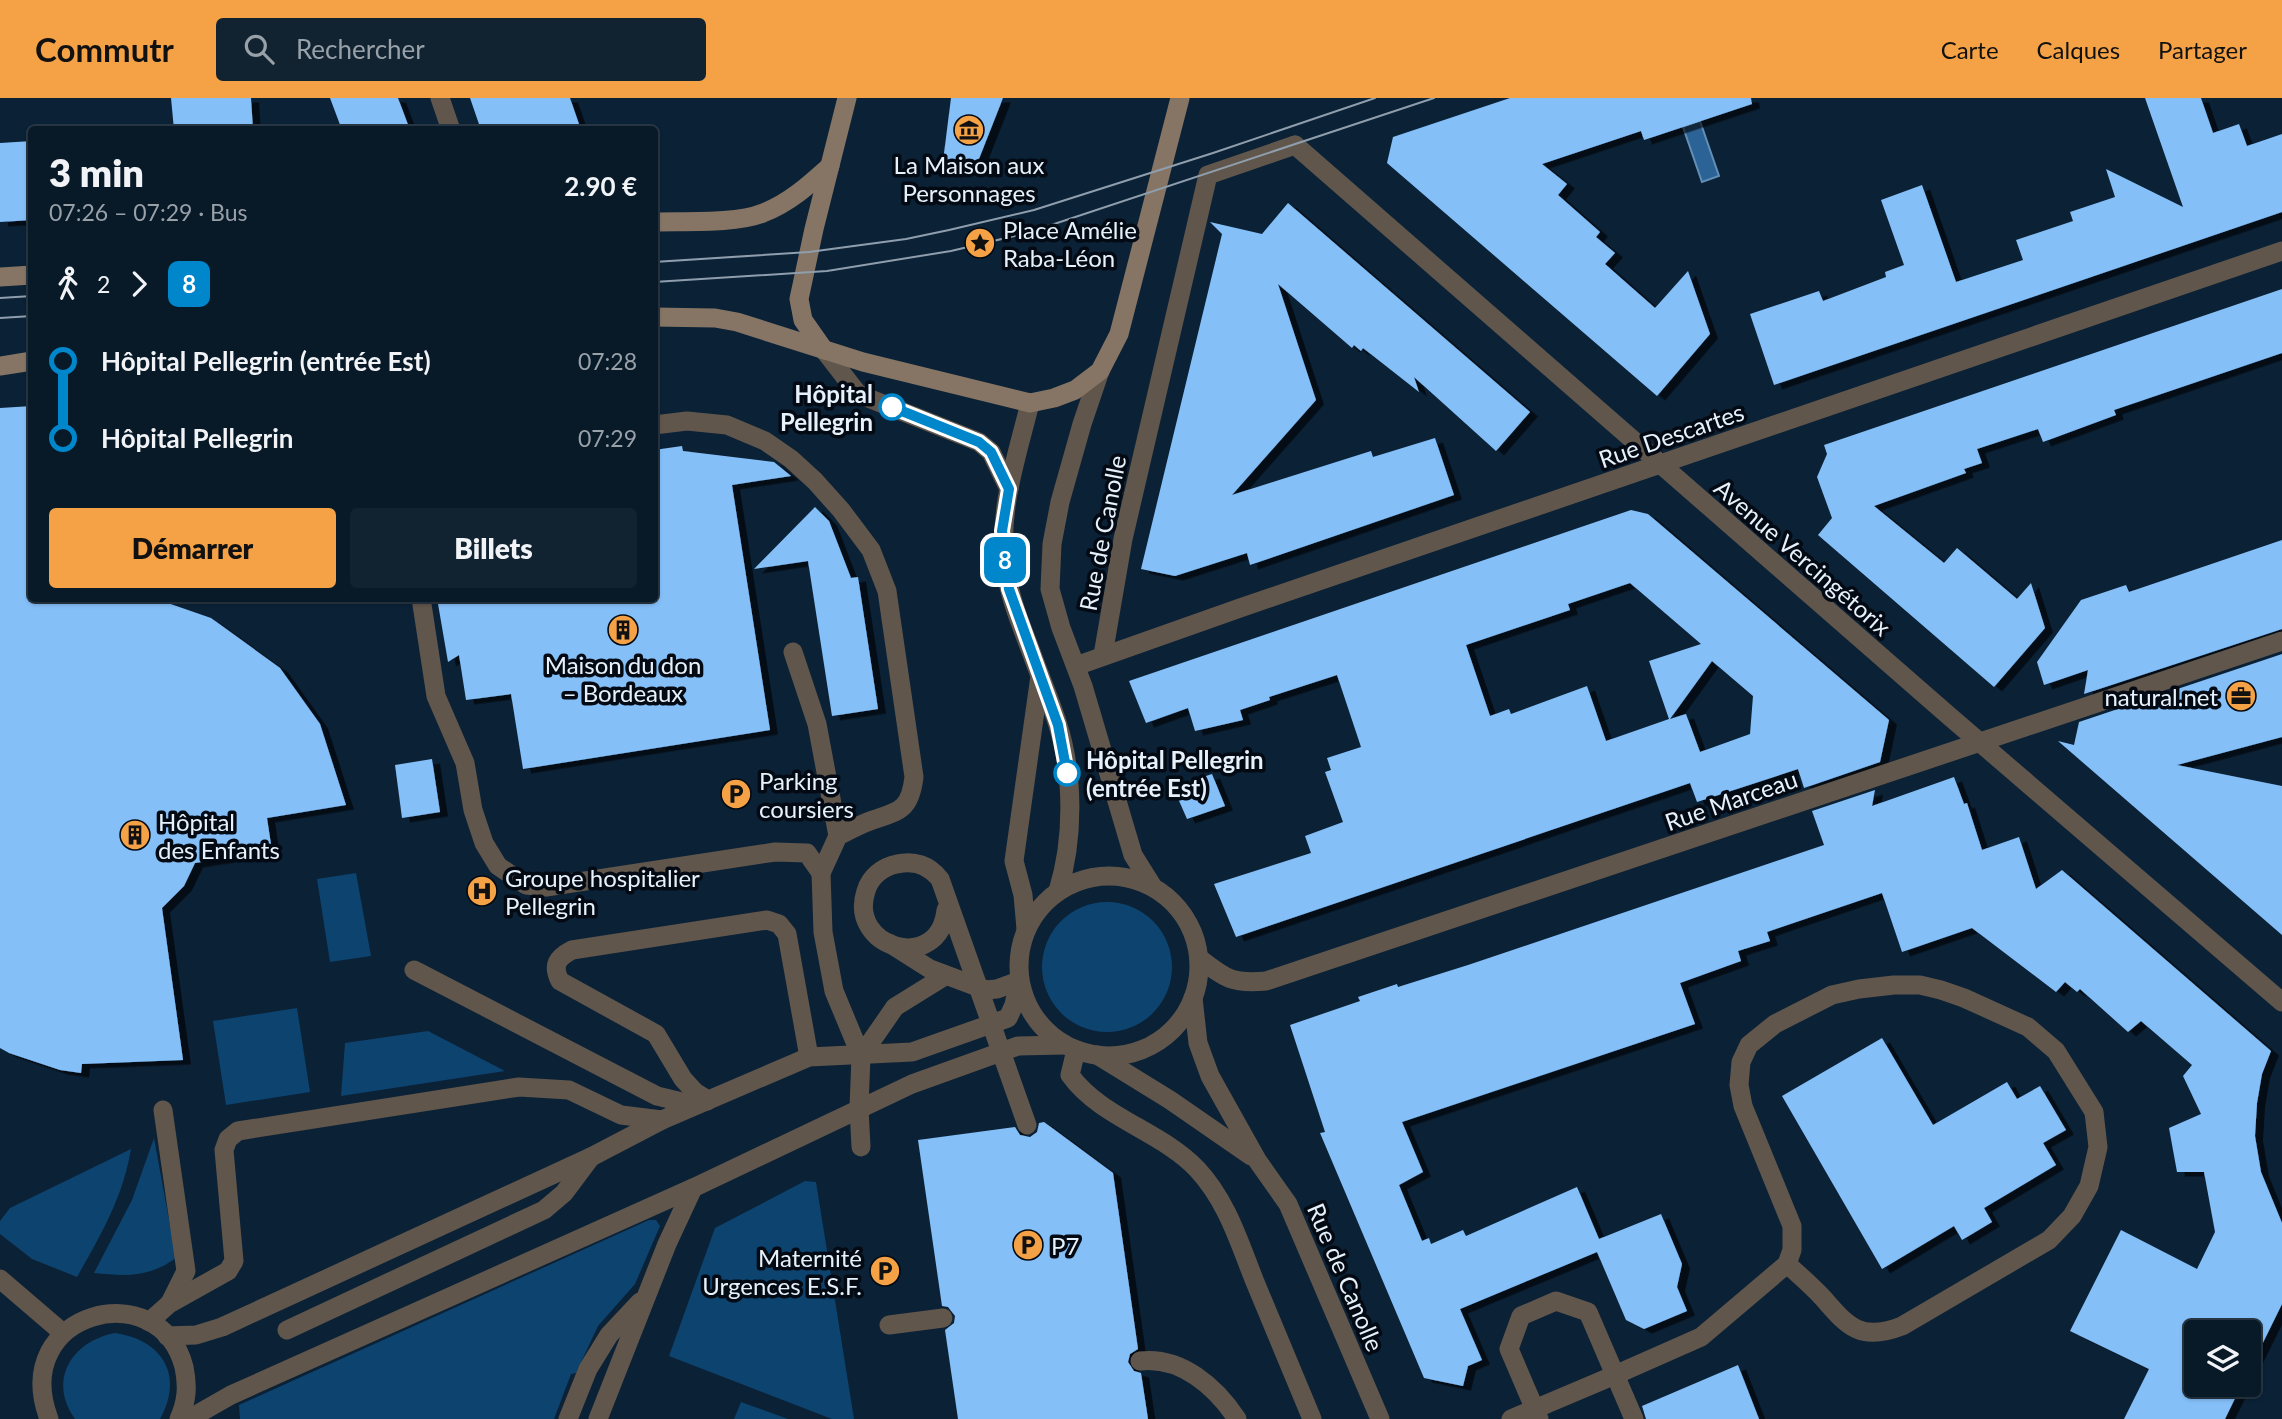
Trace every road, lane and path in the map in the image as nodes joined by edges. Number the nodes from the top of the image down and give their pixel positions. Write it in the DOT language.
graph roads {
  1 [pos="440,98"];
  2 [pos="847,98"];
  3 [pos="1168,98"];
  4 [pos="1180,98"];
  5 [pos="1174,120"];
  6 [pos="450,126"];
  7 [pos="830,165"];
  8 [pos="658,222"];
  9 [pos="2282,251"];
  10 [pos="28,275"];
  11 [pos="0,277"];
  12 [pos="658,317"];
  13 [pos="824,350"];
  14 [pos="28,362"];
  15 [pos="0,366"];
  16 [pos="1100,371"];
  17 [pos="1030,403"];
  18 [pos="1150,421"];
  19 [pos="658,425"];
  20 [pos="1661,465"];
  21 [pos="1009,489"];
  22 [pos="422,602"];
  23 [pos="2282,641"];
  24 [pos="793,652"];
  25 [pos="1103,655"];
  26 [pos="1076,666"];
  27 [pos="1040,676"];
  28 [pos="1979,742"];
  29 [pos="838,835"];
  30 [pos="820,882"];
  31 [pos="1153,887"];
  32 [pos="1059,891"];
  33 [pos="1026,929"];
  34 [pos="1199,958"];
  35 [pos="414,970"];
  36 [pos="945,976"];
  37 [pos="1019,981"];
  38 [pos="1193,998"];
  39 [pos="2282,1003"];
  40 [pos="1070,1047"];
  41 [pos="1097,1055"];
  42 [pos="861,1056"];
  43 [pos="809,1057"];
  44 [pos="708,1100"];
  45 [pos="859,1108"];
  46 [pos="163,1110"];
  47 [pos="662,1120"];
  48 [pos="1027,1125"];
  49 [pos="861,1147"];
  50 [pos="591,1157"];
  51 [pos="1257,1160"];
  52 [pos="693,1188"];
  53 [pos="1787,1264"];
  54 [pos="0,1279"];
  55 [pos="648,1293"];
  56 [pos="169,1304"];
  57 [pos="943,1318"];
  58 [pos="149,1322"];
  59 [pos="889,1325"];
  60 [pos="287,1330"];
  61 [pos="63,1333"];
  62 [pos="167,1336"];
  63 [pos="1140,1361"];
  64 [pos="1615,1375"];
  65 [pos="1537,1414"];
  66 [pos="49,1419"];
  67 [pos="178,1419"];
  68 [pos="189,1419"];
  69 [pos="568,1419"];
  70 [pos="598,1419"];
  71 [pos="1237,1419"];
  72 [pos="1312,1419"];
  73 [pos="1380,1419"];
  74 [pos="1511,1419"];
  75 [pos="1633,1419"];
  1 -- 6 [label="street"];
  2 -- 7 [label="main road"];
  3 -- 5 [label="main road"];
  4 -- 5 [label="main road"];
  5 -- 16 [label="main road"];
  7 -- 8 [label="main road"];
  7 -- 13 [label="main road"];
  9 -- 20 [label="street, Rue Descartes"];
  10 -- 11 [label="main road"];
  12 -- 13 [label="main road"];
  13 -- 17 [label="main road"];
  13 -- 21 [label="street"];
  14 -- 15 [label="main road"];
  16 -- 17 [label="main road"];
  16 -- 26 [label="street, Rue de Canolle"];
  17 -- 21 [label="street"];
  18 -- 20 [label="street, Avenue Vercingétorix"];
  18 -- 25 [label="street, Rue de Canolle"];
  19 -- 29 [label="street"];
  20 -- 25 [label="street, Rue Descartes"];
  20 -- 28 [label="street, Avenue Vercingétorix"];
  21 -- 27 [label="street"];
  22 -- 30 [label="street"];
  23 -- 28 [label="street, Rue Marceau"];
  24 -- 29 [label="street"];
  25 -- 26 [label="street, Rue Descartes"];
  26 -- 31 [label="street, Rue de Canolle"];
  27 -- 32 [label="street"];
  27 -- 33 [label="street"];
  28 -- 34 [label="street, Rue Marceau"];
  28 -- 39 [label="street, Avenue Vercingétorix"];
  29 -- 30 [label="street"];
  30 -- 42 [label="street"];
  31 -- 32 [label="street"];
  31 -- 34 [label="street"];
  32 -- 33 [label="street"];
  33 -- 37 [label="street"];
  34 -- 38 [label="street"];
  35 -- 44 [label="street"];
  36 -- 37 [label="street"];
  36 -- 42 [label="street"];
  36 -- 48 [label="street, bridge"];
  37 -- 40 [label="street"];
  37 -- 42 [label="street"];
  38 -- 41 [label="street"];
  38 -- 51 [label="street, Rue de Canolle"];
  40 -- 41 [label="street"];
  40 -- 45 [label="street"];
  40 -- 72 [label="street"];
  41 -- 51 [label="street, Rue de Canolle"];
  42 -- 43 [label="street"];
  42 -- 45 [label="street"];
  43 -- 44 [label="street"];
  43 -- 44 [label="street"];
  44 -- 47 [label="street"];
  45 -- 49 [label="street"];
  45 -- 52 [label="street"];
  46 -- 56 [label="street"];
  47 -- 50 [label="street"];
  47 -- 56 [label="street"];
  50 -- 60 [label="street"];
  50 -- 62 [label="street"];
  51 -- 73 [label="street, Rue de Canolle"];
  52 -- 55 [label="street"];
  52 -- 68 [label="street"];
  53 -- 53 [label="street"];
  53 -- 64 [label="street"];
  54 -- 61 [label="street"];
  55 -- 69 [label="street"];
  55 -- 70 [label="street"];
  56 -- 58 [label="street"];
  57 -- 59 [label="street"];
  58 -- 61 [label="street"];
  58 -- 62 [label="street"];
  61 -- 66 [label="street"];
  62 -- 67 [label="street"];
  63 -- 71 [label="street"];
  64 -- 65 [label="street"];
  64 -- 65 [label="street"];
  64 -- 75 [label="street"];
  65 -- 74 [label="street"];
}
